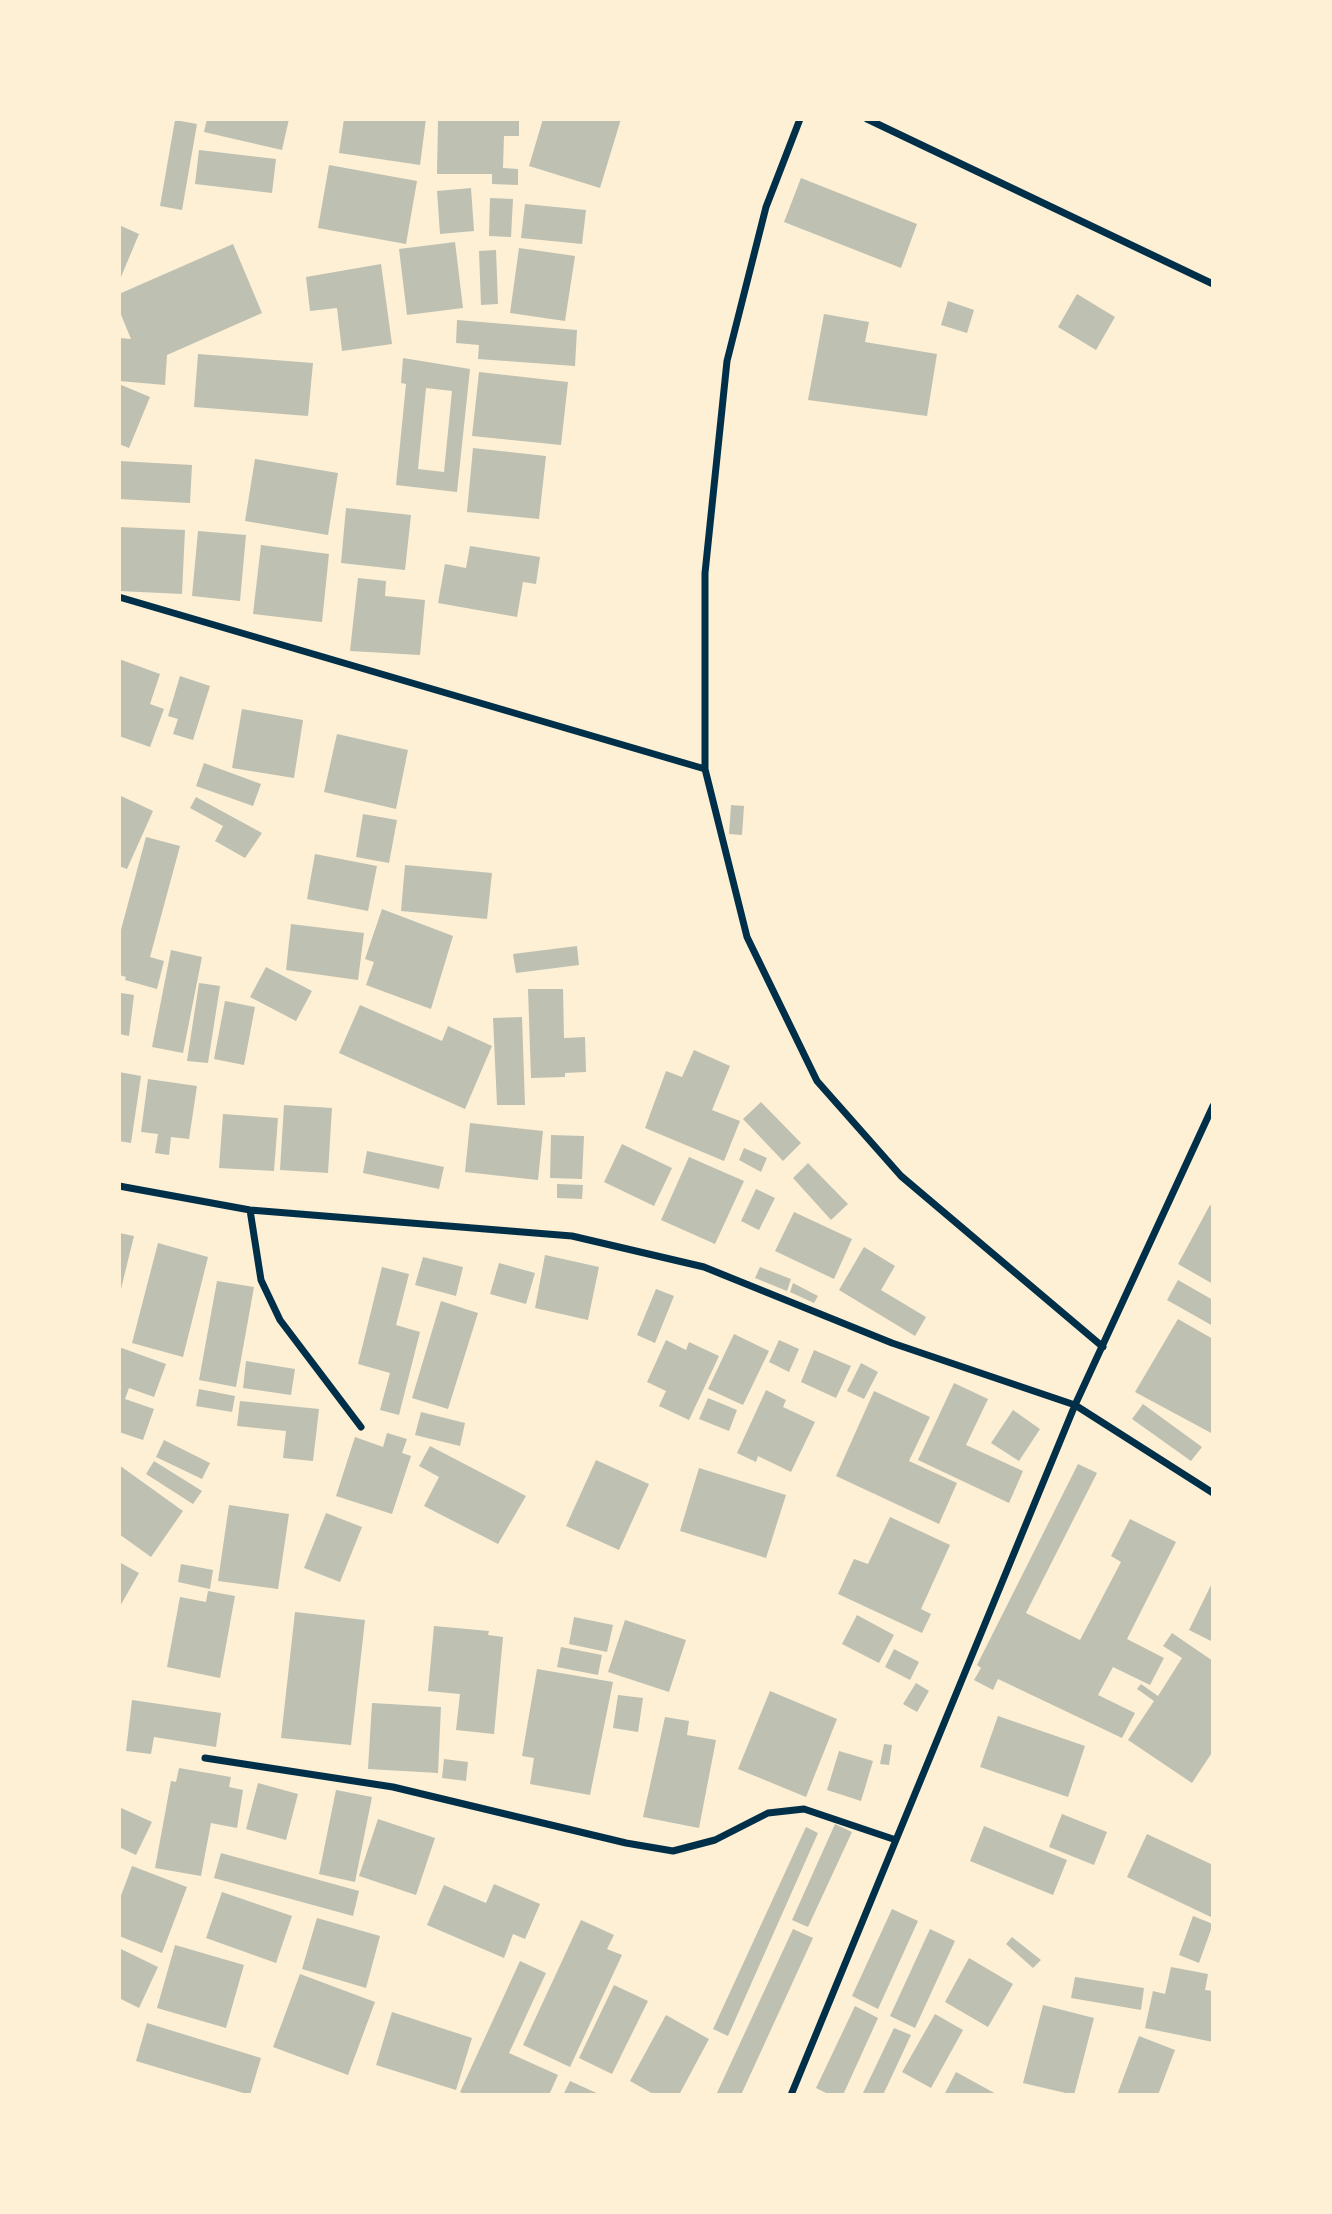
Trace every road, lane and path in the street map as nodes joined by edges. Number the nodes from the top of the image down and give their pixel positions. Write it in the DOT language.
graph roads {
  1 [pos="800,119"];
  2 [pos="867,119"];
  3 [pos="1213,284"];
  4 [pos="119,597"];
  5 [pos="705,769"];
  6 [pos="1213,1106"];
  7 [pos="119,1186"];
  8 [pos="250,1210"];
  9 [pos="1103,1347"];
  10 [pos="1075,1405"];
  11 [pos="361,1427"];
  12 [pos="1213,1493"];
  13 [pos="205,1759"];
  14 [pos="896,1840"];
  15 [pos="791,2095"];
  1 -- 5 [label="street"];
  2 -- 3 [label="street"];
  4 -- 5 [label="street"];
  5 -- 9 [label="street"];
  6 -- 9 [label="street"];
  7 -- 8 [label="street"];
  8 -- 10 [label="street"];
  8 -- 11 [label="street"];
  9 -- 10 [label="street"];
  10 -- 12 [label="street"];
  10 -- 14 [label="street"];
  13 -- 14 [label="street"];
  14 -- 15 [label="street"];
}
